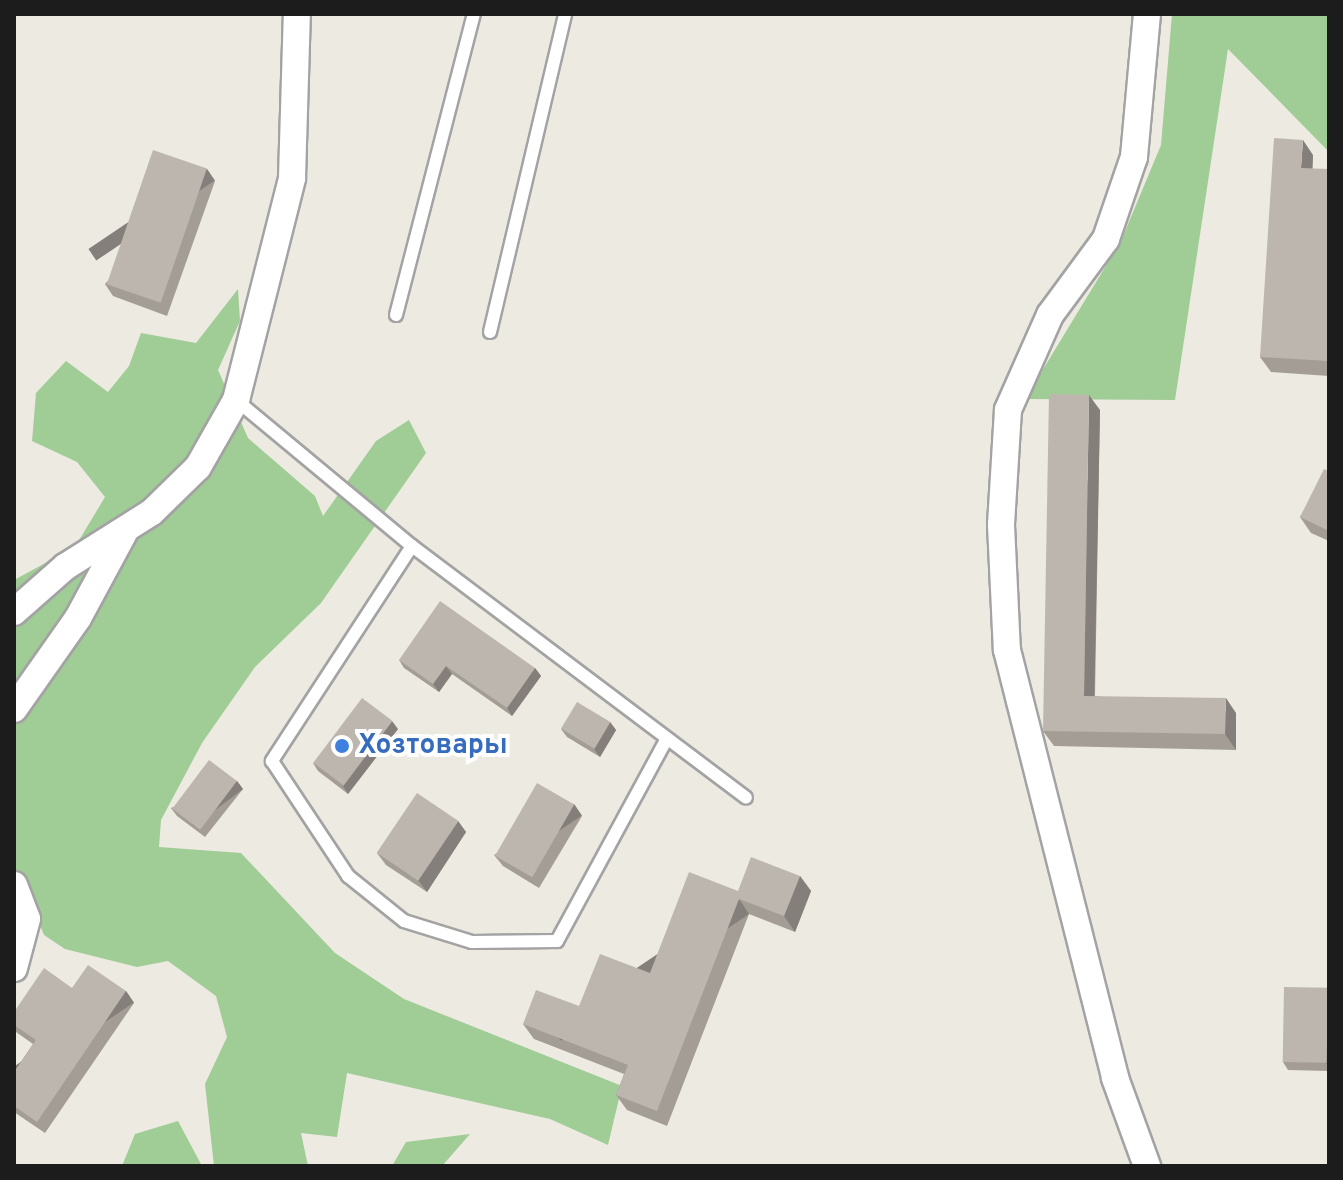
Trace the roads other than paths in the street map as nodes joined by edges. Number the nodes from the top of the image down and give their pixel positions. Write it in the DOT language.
graph roads {
  1 [pos="297,14"];
  2 [pos="474,14"];
  3 [pos="565,14"];
  4 [pos="1147,14"];
  5 [pos="396,315"];
  6 [pos="490,332"];
  7 [pos="236,400"];
  8 [pos="126,529"];
  9 [pos="412,546"];
  10 [pos="14,612"];
  11 [pos="14,709"];
  12 [pos="665,742"];
  13 [pos="746,798"];
  14 [pos="14,885"];
  15 [pos="14,968"];
  16 [pos="1147,1166"];
  1 -- 7 [label="street"];
  2 -- 5 [label="lane"];
  3 -- 6 [label="lane"];
  4 -- 16 [label="street"];
  7 -- 8 [label="street"];
  7 -- 9 [label="lane"];
  8 -- 10 [label="street"];
  8 -- 11 [label="street"];
  9 -- 12 [label="lane"];
  9 -- 12 [label="lane"];
  12 -- 13 [label="lane"];
  14 -- 15 [label="street"];
}
